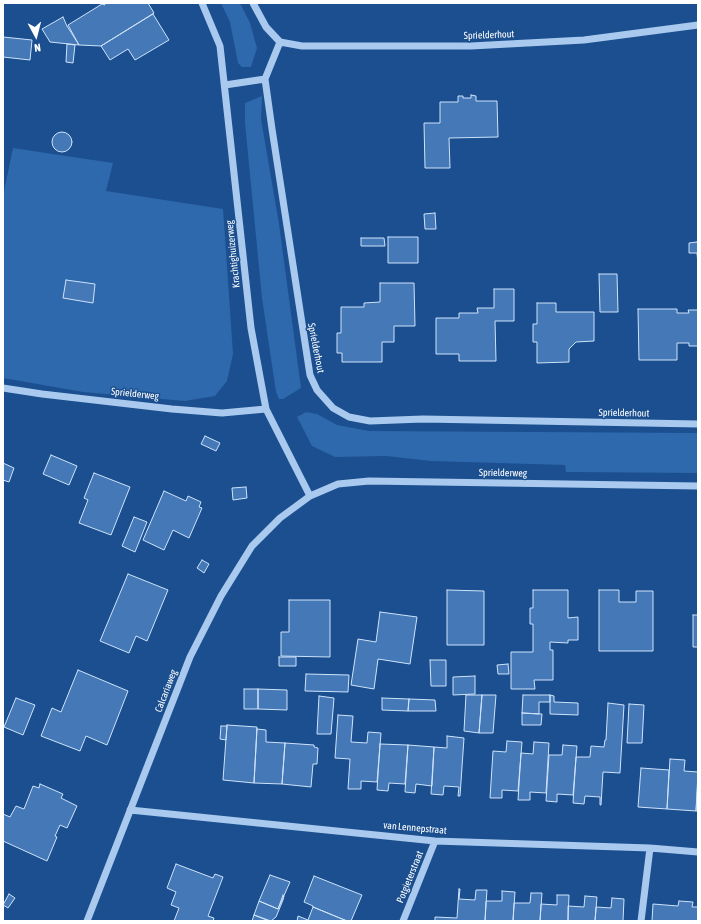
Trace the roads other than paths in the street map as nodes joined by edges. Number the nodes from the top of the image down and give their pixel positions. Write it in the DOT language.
graph roads {
  1 [pos="202,3"];
  2 [pos="253,3"];
  3 [pos="698,25"];
  4 [pos="280,42"];
  5 [pos="265,79"];
  6 [pos="225,85"];
  7 [pos="3,388"];
  8 [pos="266,409"];
  9 [pos="698,424"];
  10 [pos="698,486"];
  11 [pos="310,496"];
  12 [pos="130,810"];
  13 [pos="435,841"];
  14 [pos="650,848"];
  15 [pos="698,852"];
  16 [pos="87,921"];
  17 [pos="403,921"];
  18 [pos="641,921"];
  1 -- 6 [label="street, Krachtighuizerweg"];
  2 -- 4 [label="street"];
  3 -- 4 [label="street, Sprielderhout"];
  4 -- 5 [label="street"];
  5 -- 6 [label="street"];
  5 -- 9 [label="street, Sprielderhout"];
  6 -- 8 [label="street, Krachtighuizerweg"];
  7 -- 8 [label="street, Sprielderweg"];
  8 -- 11 [label="street, Krachtighuizerweg"];
  10 -- 11 [label="street, Sprielderweg"];
  11 -- 12 [label="street, Calcariaweg"];
  12 -- 13 [label="street, van Lennepstraat"];
  12 -- 16 [label="street, Calcariaweg"];
  13 -- 14 [label="street, van Lennepstraat"];
  13 -- 17 [label="street, Potgieterstraat"];
  14 -- 15 [label="street, van Lennepstraat"];
  14 -- 18 [label="street"];
}
